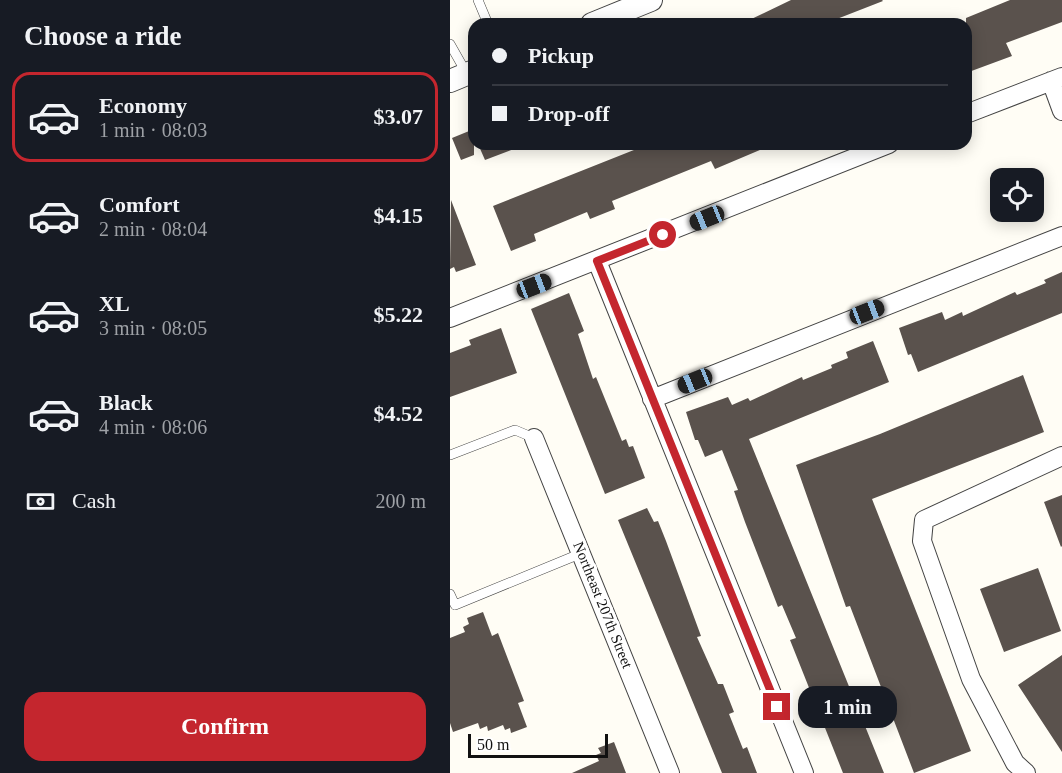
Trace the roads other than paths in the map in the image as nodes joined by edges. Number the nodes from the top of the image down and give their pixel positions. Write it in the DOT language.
graph roads {
  1 [pos="478,0"];
  2 [pos="651,0"];
  3 [pos="486,18"];
  4 [pos="607,18"];
  5 [pos="450,44"];
  6 [pos="464,75"];
  7 [pos="1056,79"];
  8 [pos="1062,111"];
  9 [pos="972,112"];
  10 [pos="874,150"];
  11 [pos="1062,236"];
  12 [pos="597,261"];
  13 [pos="450,318"];
  14 [pos="652,399"];
  15 [pos="534,438"];
  16 [pos="450,455"];
  17 [pos="1062,456"];
  18 [pos="582,553"];
  19 [pos="450,594"];
  20 [pos="452,606"];
  21 [pos="669,773"];
  22 [pos="804,773"];
  23 [pos="1026,773"];
  1 -- 3 [label="lane"];
  2 -- 4 [label="street"];
  5 -- 6 [label="lane"];
  7 -- 8 [label="street"];
  7 -- 9 [label="street"];
  10 -- 12 [label="street"];
  11 -- 14 [label="street"];
  12 -- 13 [label="street"];
  12 -- 14 [label="street"];
  14 -- 22 [label="street"];
  15 -- 16 [label="lane"];
  15 -- 18 [label="street, Northeast 207th Street"];
  17 -- 23 [label="street"];
  18 -- 20 [label="lane"];
  18 -- 21 [label="street, Northeast 207th Street"];
  19 -- 20 [label="lane"];
}
